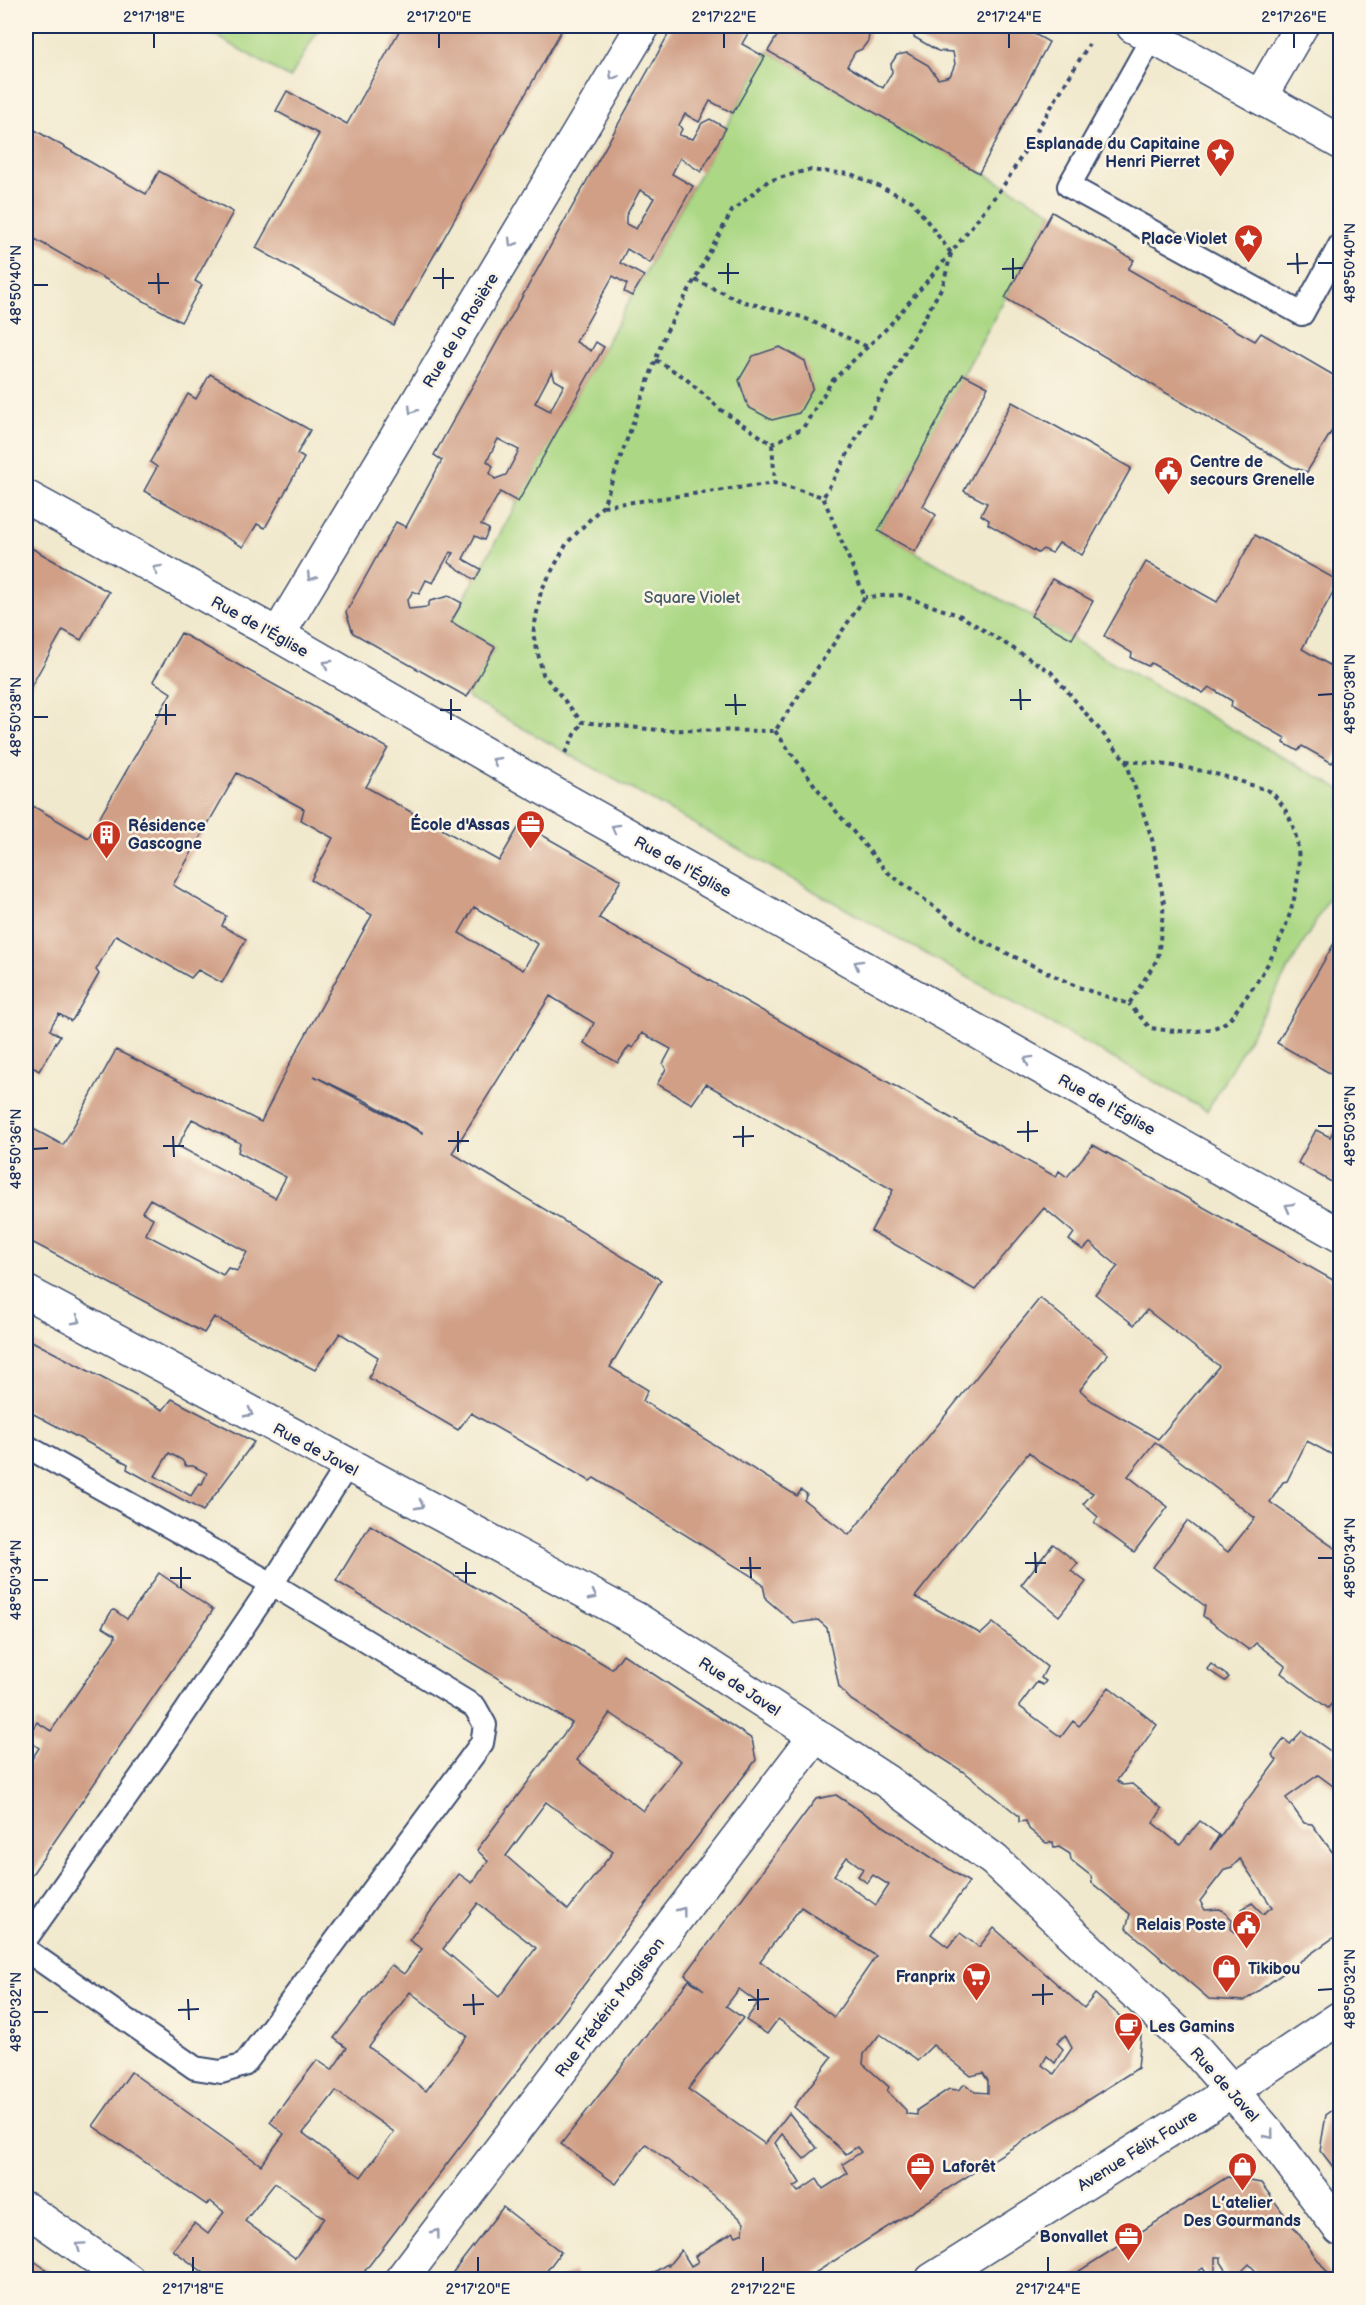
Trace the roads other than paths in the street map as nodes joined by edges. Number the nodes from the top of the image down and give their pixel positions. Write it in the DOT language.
graph roads {
  1 [pos="643,26"];
  2 [pos="1301,26"];
  3 [pos="1143,31"];
  4 [pos="1260,96"];
  5 [pos="1341,142"];
  6 [pos="1341,245"];
  7 [pos="26,497"];
  8 [pos="278,635"];
  9 [pos="1341,1235"];
  10 [pos="26,1292"];
  11 [pos="26,1446"];
  12 [pos="347,1466"];
  13 [pos="272,1584"];
  14 [pos="816,1735"];
  15 [pos="26,1939"];
  16 [pos="26,1950"];
  17 [pos="1341,2018"];
  18 [pos="1231,2091"];
  19 [pos="26,2209"];
  20 [pos="1341,2229"];
  21 [pos="128,2280"];
  22 [pos="401,2280"];
  23 [pos="932,2280"];
  1 -- 8 [label="street, Rue de la Rosière, one-way"];
  2 -- 4 [label="street"];
  3 -- 4 [label="street"];
  3 -- 6 [label="lane"];
  4 -- 5 [label="street"];
  8 -- 7 [label="street, Rue de l'Église, one-way"];
  9 -- 8 [label="street, Rue de l'Église, one-way"];
  10 -- 12 [label="street, Rue de Javel, one-way"];
  11 -- 13 [label="lane"];
  12 -- 13 [label="lane"];
  12 -- 14 [label="street, Rue de Javel, one-way"];
  13 -- 15 [label="lane"];
  13 -- 16 [label="lane"];
  14 -- 18 [label="street, Rue de Javel"];
  22 -- 14 [label="street, Rue Frédéric Magisson, one-way"];
  17 -- 18 [label="street, Avenue Félix Faure"];
  18 -- 20 [label="street, Rue de Javel, one-way"];
  18 -- 23 [label="street, Avenue Félix Faure"];
  21 -- 19 [label="street, one-way"];
}
